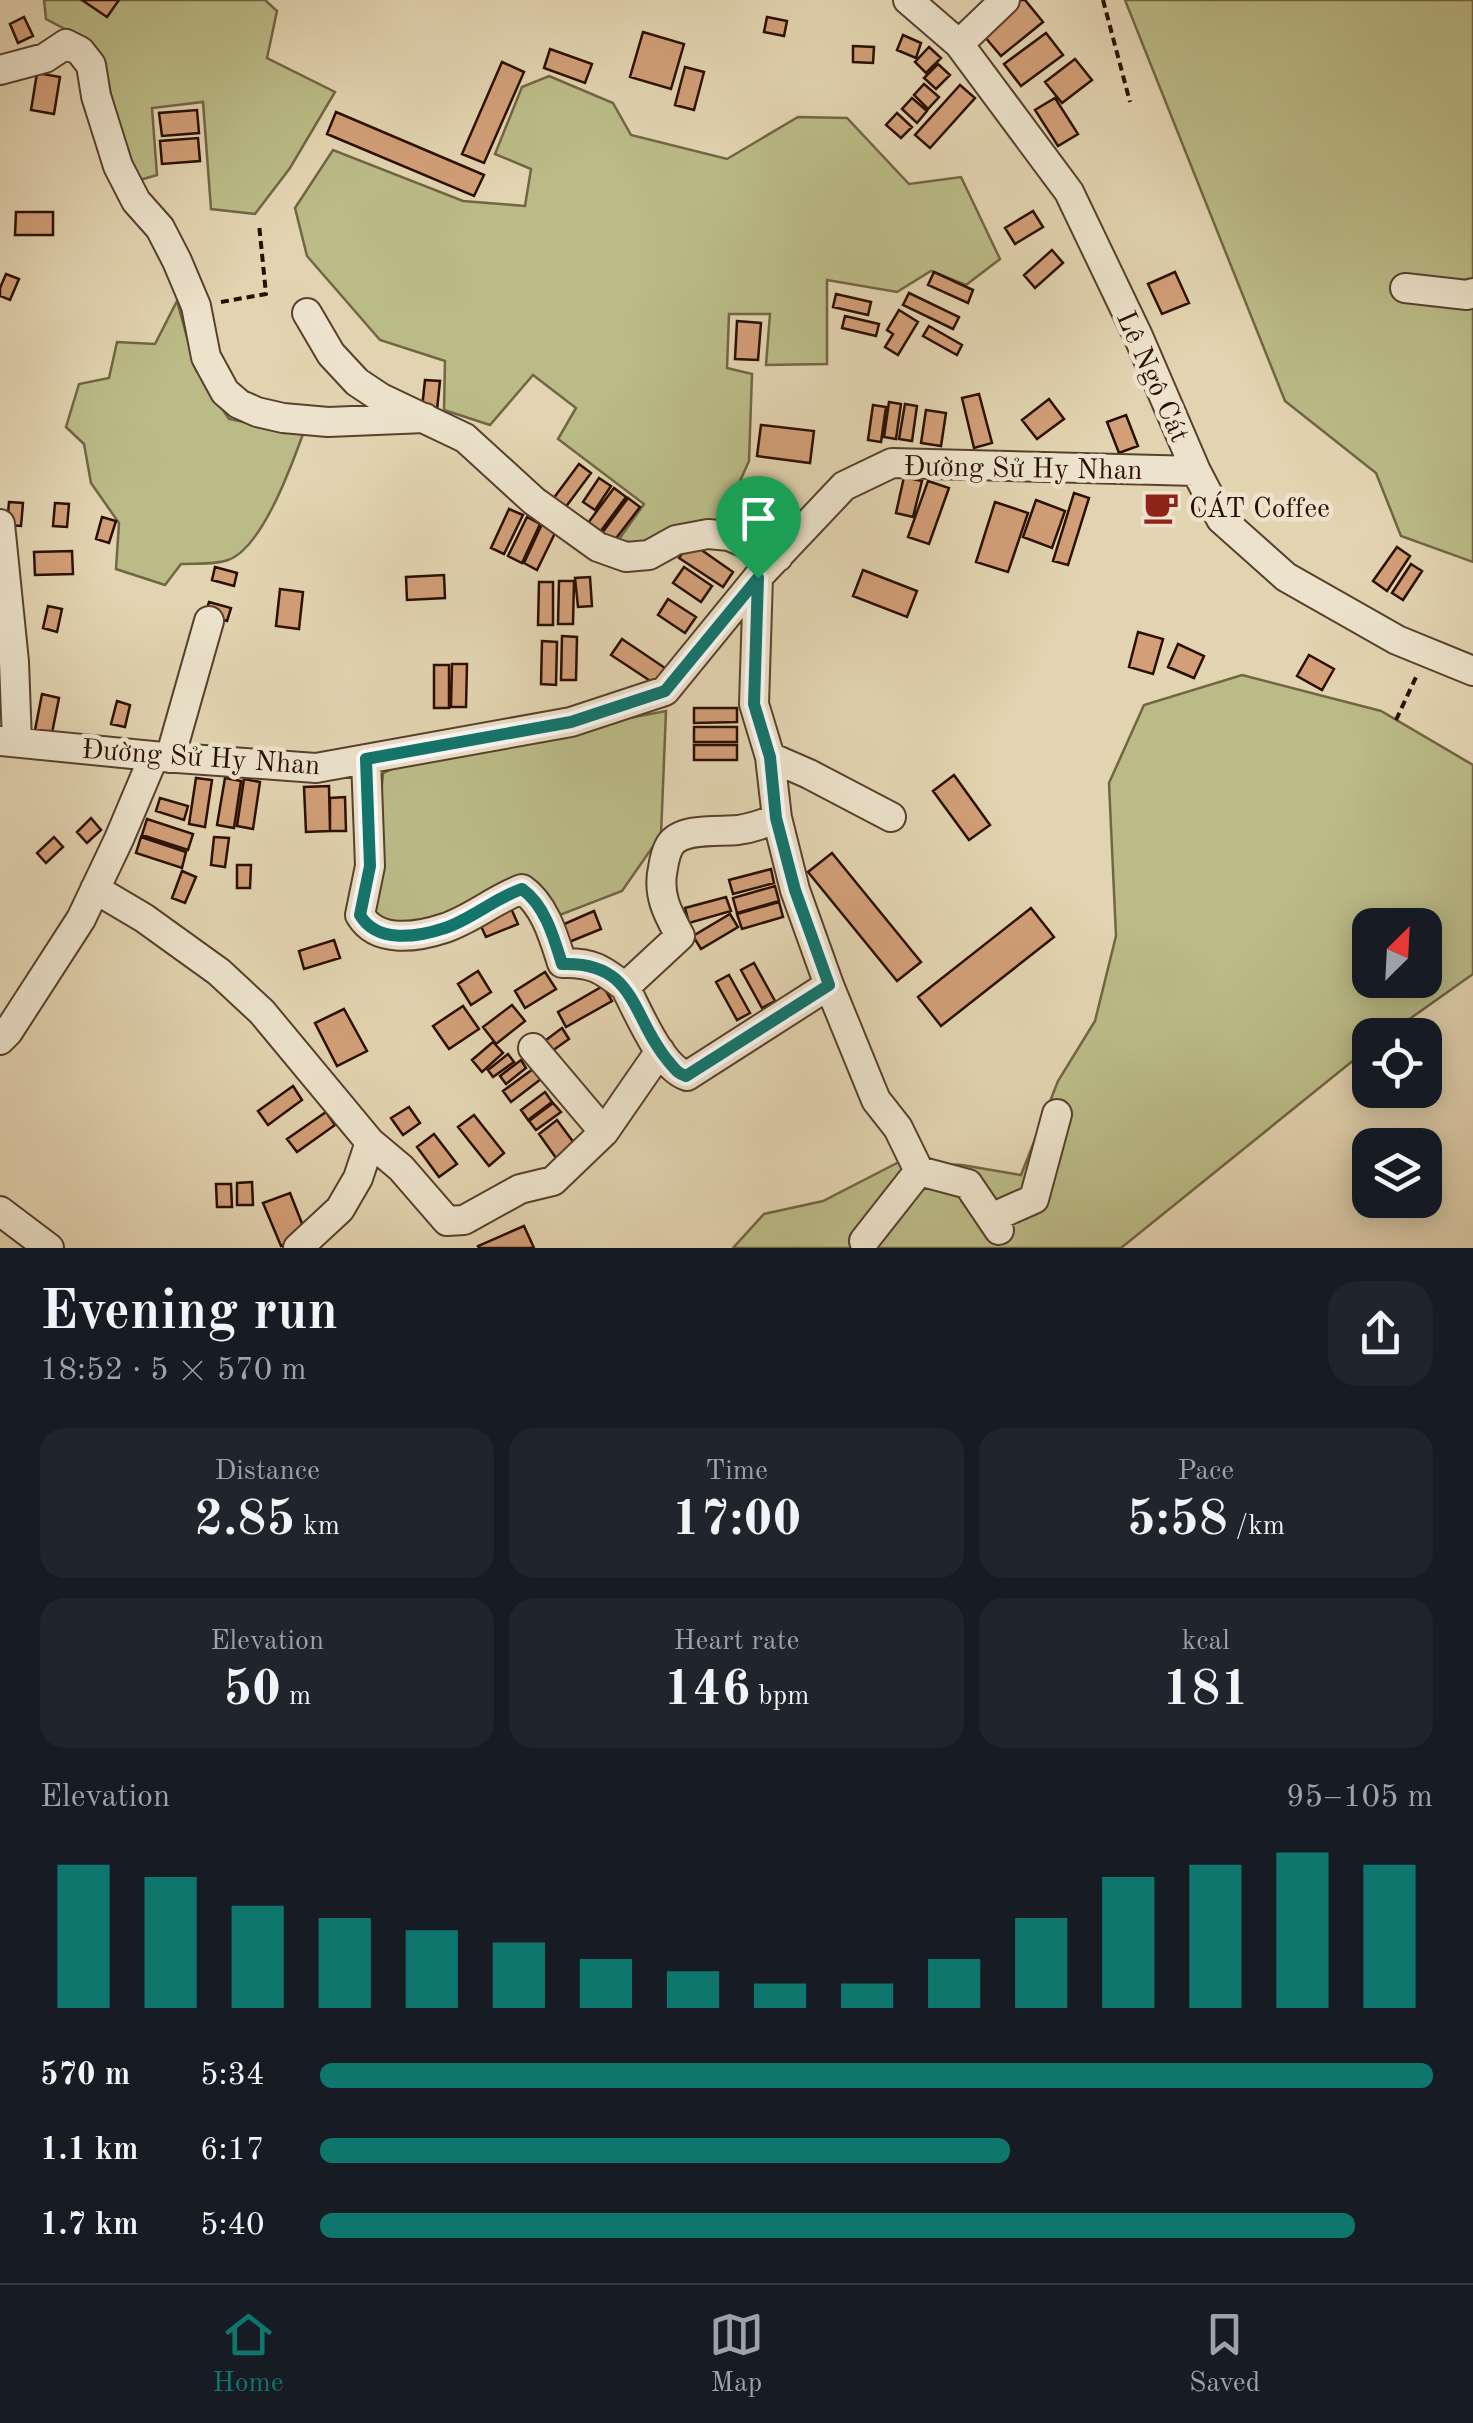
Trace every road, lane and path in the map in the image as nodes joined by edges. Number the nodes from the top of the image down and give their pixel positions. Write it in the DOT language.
graph roads {
  1 [pos="908,0"];
  2 [pos="1005,0"];
  3 [pos="1103,0"];
  4 [pos="959,44"];
  5 [pos="0,70"];
  6 [pos="1130,102"];
  7 [pos="259,224"];
  8 [pos="1405,288"];
  9 [pos="1473,293"];
  10 [pos="196,306"];
  11 [pos="306,314"];
  12 [pos="426,418"];
  13 [pos="1196,470"];
  14 [pos="0,524"];
  15 [pos="768,567"];
  16 [pos="209,620"];
  17 [pos="1428,652"];
  18 [pos="1473,671"];
  19 [pos="1396,720"];
  20 [pos="8,742"];
  21 [pos="162,757"];
  22 [pos="770,757"];
  23 [pos="366,759"];
  24 [pos="891,817"];
  25 [pos="776,818"];
  26 [pos="95,890"];
  27 [pos="829,985"];
  28 [pos="625,986"];
  29 [pos="0,1040"];
  30 [pos="533,1048"];
  31 [pos="660,1052"];
  32 [pos="1057,1114"];
  33 [pos="604,1132"];
  34 [pos="370,1142"];
  35 [pos="919,1171"];
  36 [pos="0,1211"];
  37 [pos="864,1241"];
  38 [pos="48,1248"];
  39 [pos="298,1248"];
  1 -- 4 [label="street, Lê Ngô Cát"];
  2 -- 4 [label="street"];
  3 -- 6 [label="path"];
  4 -- 13 [label="street, Lê Ngô Cát"];
  5 -- 10 [label="street"];
  7 -- 10 [label="path"];
  8 -- 9 [label="street"];
  10 -- 12 [label="street"];
  11 -- 12 [label="street"];
  12 -- 15 [label="street"];
  13 -- 15 [label="street, Đường Sử Hy Nhan"];
  13 -- 17 [label="street, Lê Ngô Cát"];
  14 -- 20 [label="street"];
  15 -- 22 [label="street"];
  15 -- 23 [label="street, Đường Sử Hy Nhan"];
  16 -- 21 [label="street"];
  17 -- 18 [label="street, Lê Ngô Cát"];
  17 -- 19 [label="path"];
  20 -- 21 [label="street, Đường Sử Hy Nhan"];
  21 -- 23 [label="street, Đường Sử Hy Nhan"];
  21 -- 26 [label="street"];
  22 -- 24 [label="street"];
  22 -- 25 [label="street"];
  23 -- 28 [label="street"];
  25 -- 27 [label="street"];
  25 -- 28 [label="street"];
  26 -- 29 [label="street"];
  26 -- 34 [label="street"];
  27 -- 31 [label="street"];
  27 -- 35 [label="street"];
  28 -- 31 [label="street"];
  30 -- 33 [label="street"];
  31 -- 33 [label="street"];
  32 -- 35 [label="street"];
  33 -- 34 [label="street"];
  34 -- 39 [label="street"];
  35 -- 37 [label="street"];
  36 -- 38 [label="street"];
}
